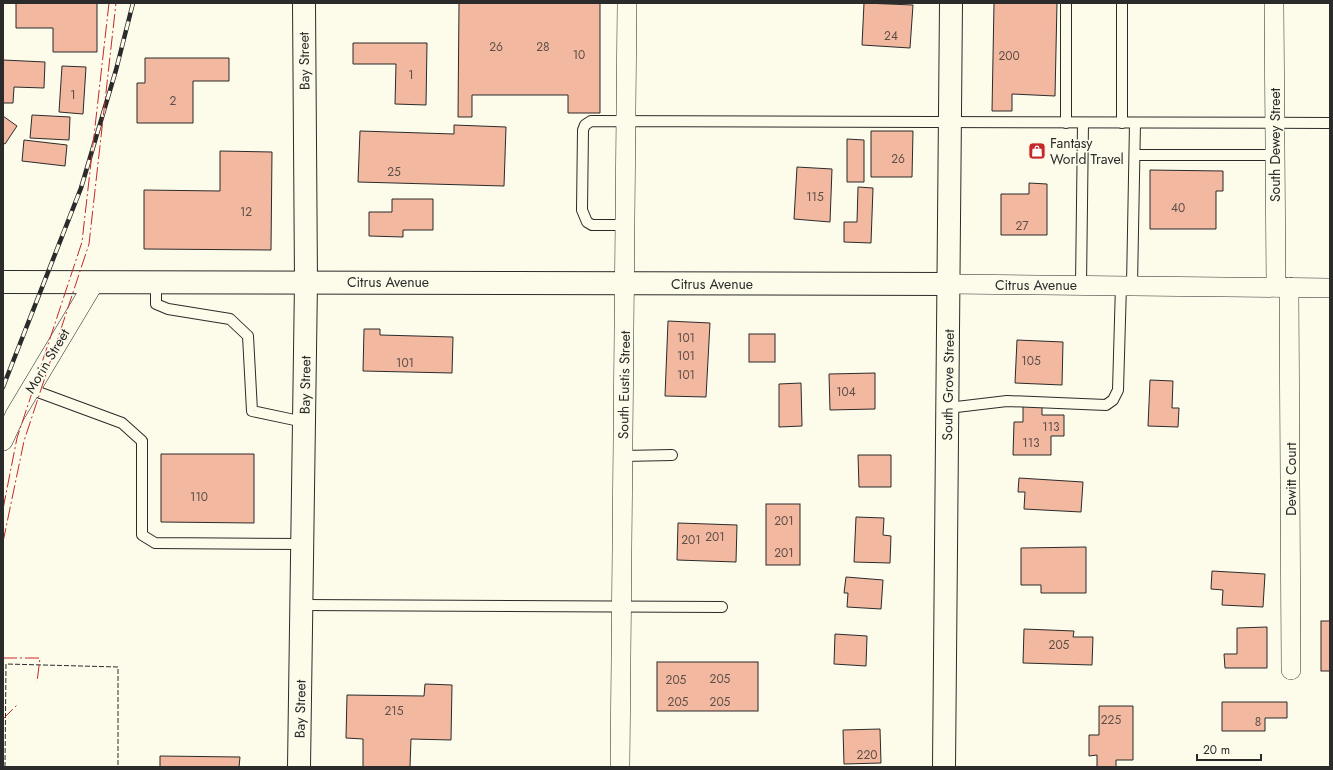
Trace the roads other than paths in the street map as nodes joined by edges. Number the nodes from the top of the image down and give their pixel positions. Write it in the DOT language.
graph roads {
  1 [pos="304,3"];
  2 [pos="627,3"];
  3 [pos="951,3"];
  4 [pos="1066,3"];
  5 [pos="1122,3"];
  6 [pos="1274,3"];
  7 [pos="624,122"];
  8 [pos="950,123"];
  9 [pos="1066,123"];
  10 [pos="1083,123"];
  11 [pos="1122,123"];
  12 [pos="1135,123"];
  13 [pos="1275,123"];
  14 [pos="1330,123"];
  15 [pos="1134,155"];
  16 [pos="1275,155"];
  17 [pos="624,225"];
  18 [pos="3,278"];
  19 [pos="156,282"];
  20 [pos="306,282"];
  21 [pos="94,283"];
  22 [pos="625,283"];
  23 [pos="949,284"];
  24 [pos="1081,285"];
  25 [pos="1127,285"];
  26 [pos="1282,287"];
  27 [pos="1330,288"];
  28 [pos="30,388"];
  29 [pos="948,408"];
  30 [pos="304,422"];
  31 [pos="3,441"];
  32 [pos="672,455"];
  33 [pos="623,456"];
  34 [pos="302,544"];
  35 [pos="302,605"];
  36 [pos="621,607"];
  37 [pos="722,607"];
  38 [pos="1291,670"];
  39 [pos="299,767"];
  40 [pos="620,767"];
  41 [pos="944,767"];
  1 -- 20 [label="main road, Bay Street"];
  2 -- 7 [label="street, South Eustis Street"];
  3 -- 8 [label="main road, South Grove Street"];
  4 -- 9 [label="lane"];
  5 -- 11 [label="lane"];
  6 -- 13 [label="street, South Dewey Street"];
  7 -- 8 [label="lane"];
  7 -- 17 [label="street, South Eustis Street"];
  7 -- 17 [label="lane"];
  8 -- 9 [label="lane"];
  8 -- 23 [label="main road, South Grove Street"];
  9 -- 10 [label="lane"];
  10 -- 11 [label="lane"];
  10 -- 24 [label="lane"];
  11 -- 12 [label="lane"];
  12 -- 13 [label="lane"];
  12 -- 15 [label="lane"];
  13 -- 14 [label="lane"];
  13 -- 16 [label="street, South Dewey Street"];
  15 -- 16 [label="lane"];
  15 -- 25 [label="lane"];
  16 -- 26 [label="street, South Dewey Street"];
  17 -- 22 [label="street, South Eustis Street"];
  18 -- 21 [label="main road, Citrus Avenue"];
  19 -- 20 [label="main road, Citrus Avenue"];
  19 -- 21 [label="main road, Citrus Avenue"];
  19 -- 30 [label="lane"];
  20 -- 22 [label="main road, Citrus Avenue"];
  20 -- 30 [label="main road, Bay Street"];
  21 -- 28 [label="street, Morin Street"];
  22 -- 23 [label="main road, Citrus Avenue"];
  22 -- 33 [label="street, South Eustis Street"];
  23 -- 24 [label="street, Citrus Avenue"];
  23 -- 29 [label="main road, South Grove Street"];
  24 -- 25 [label="street, Citrus Avenue"];
  25 -- 26 [label="street, Citrus Avenue"];
  25 -- 29 [label="lane"];
  26 -- 27 [label="street, Citrus Avenue"];
  26 -- 38 [label="street, Dewitt Court"];
  28 -- 31 [label="street, Morin Street"];
  28 -- 34 [label="lane"];
  29 -- 41 [label="main road, South Grove Street"];
  30 -- 34 [label="main road, Bay Street"];
  32 -- 33 [label="lane"];
  33 -- 36 [label="street, South Eustis Street"];
  34 -- 35 [label="main road, Bay Street"];
  35 -- 36 [label="lane"];
  35 -- 39 [label="main road, Bay Street"];
  36 -- 37 [label="lane"];
  36 -- 40 [label="street, South Eustis Street"];
}
